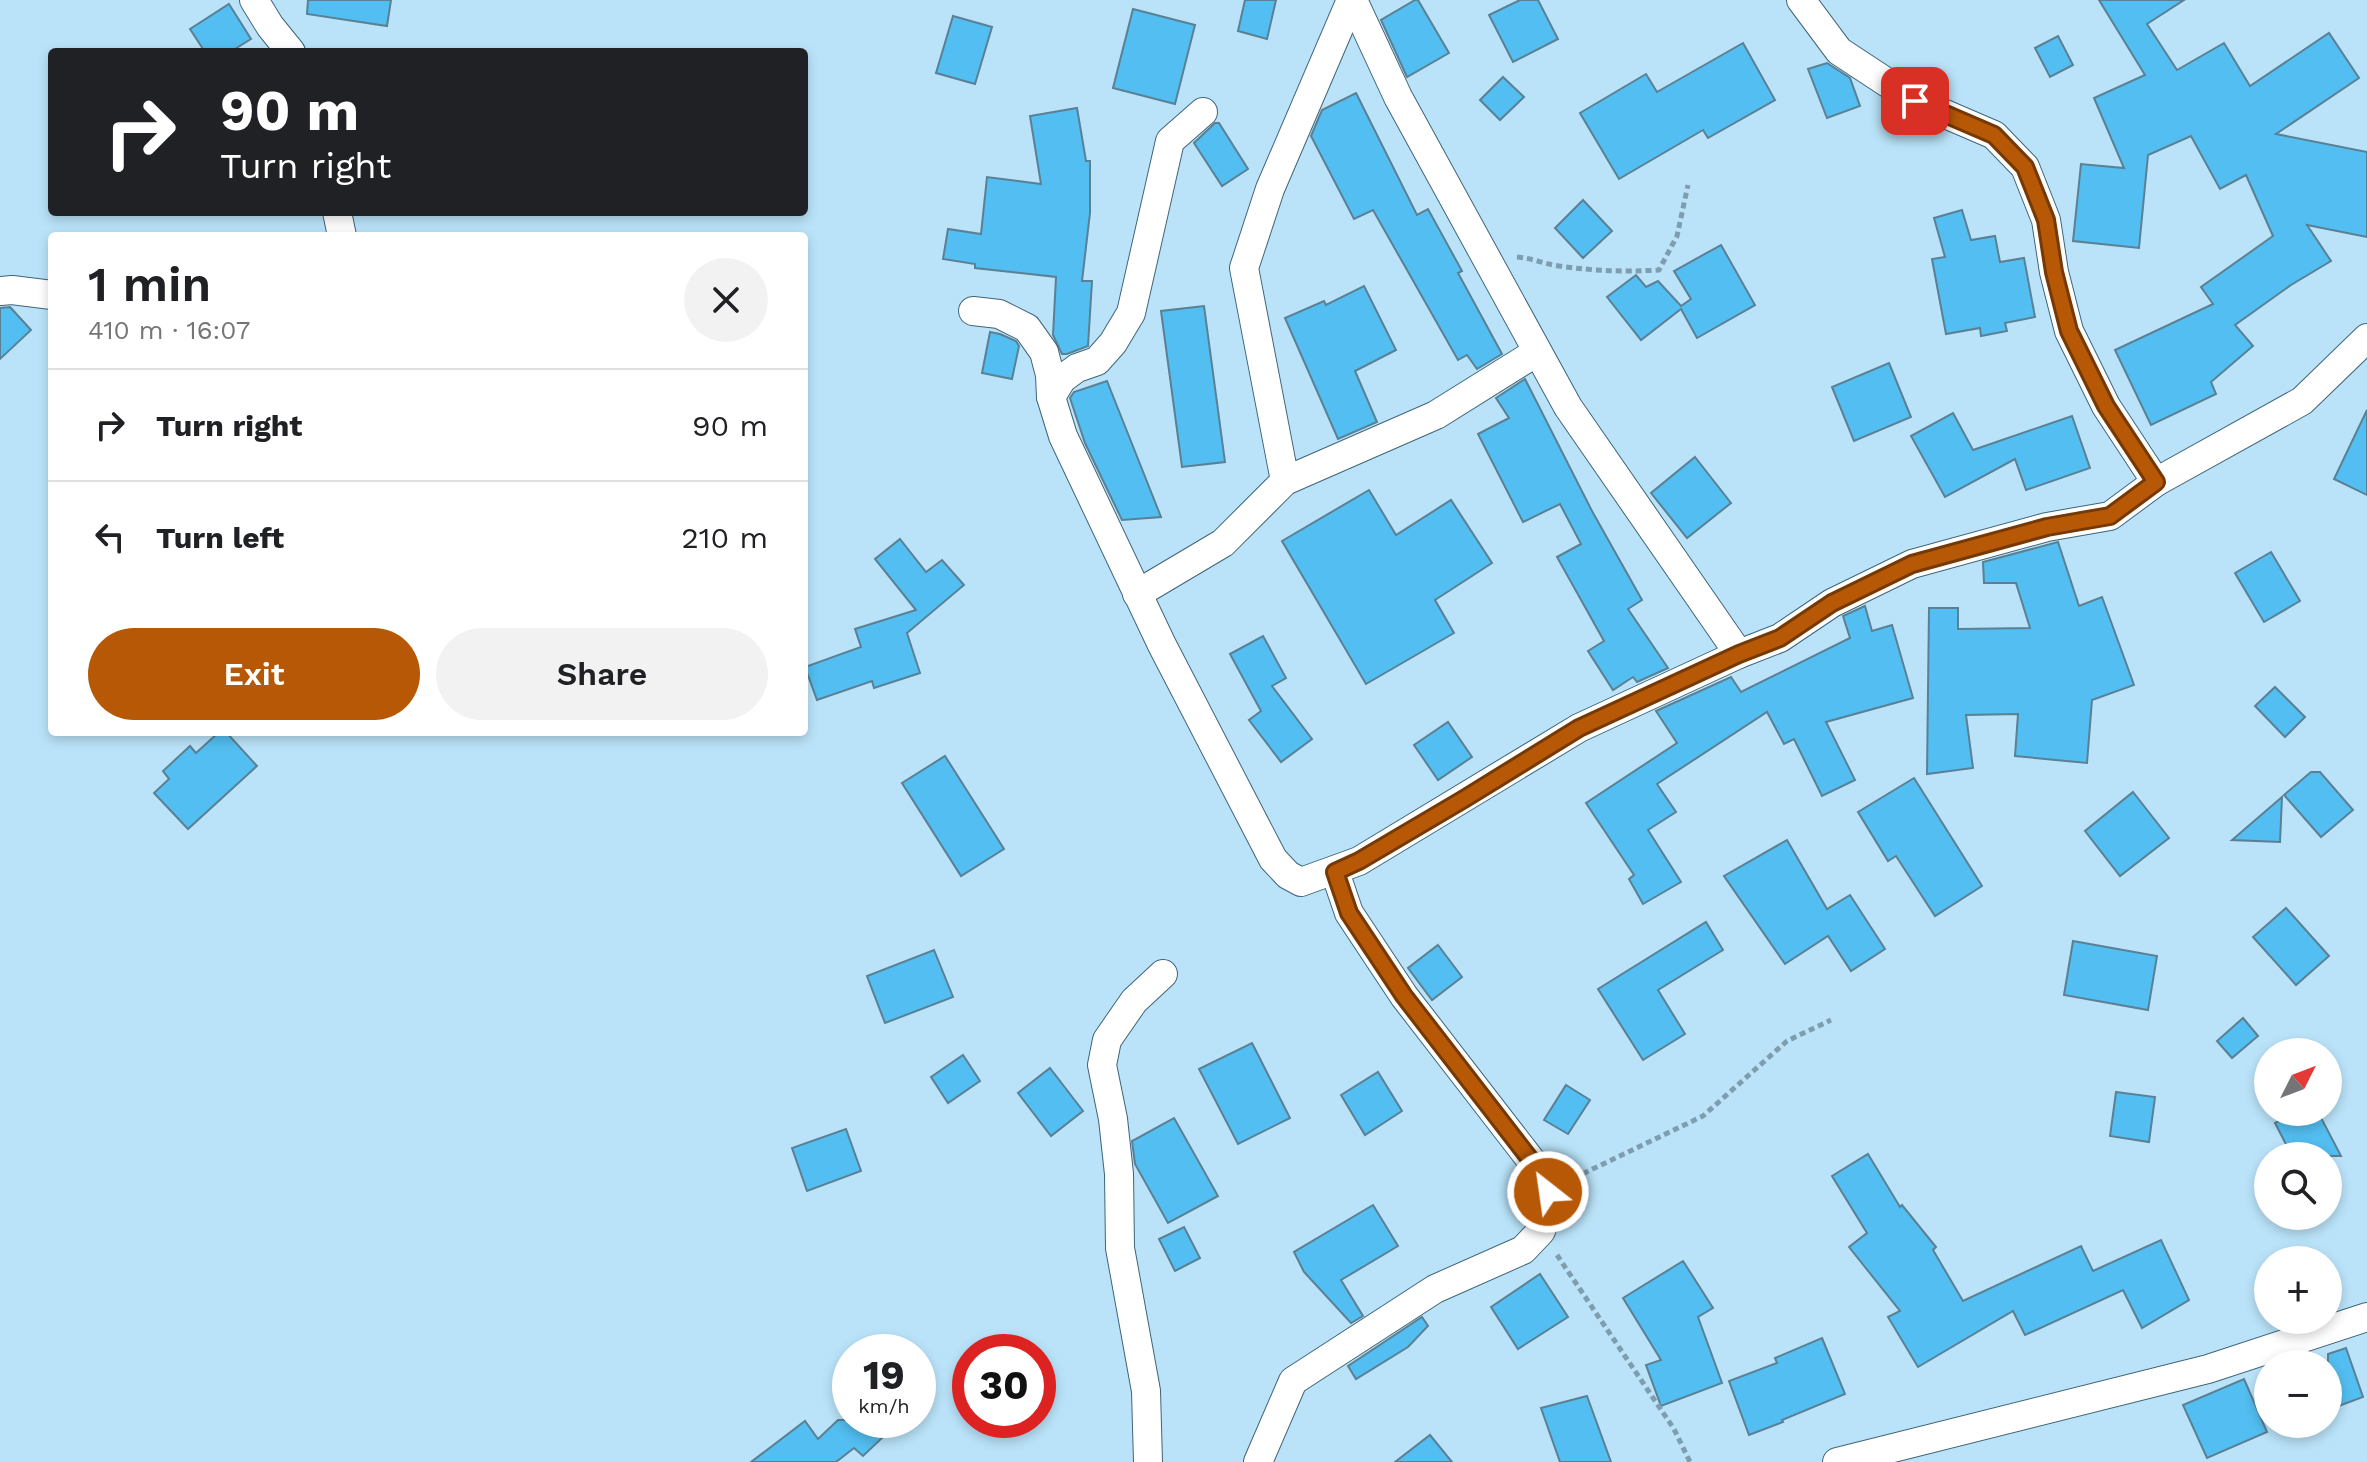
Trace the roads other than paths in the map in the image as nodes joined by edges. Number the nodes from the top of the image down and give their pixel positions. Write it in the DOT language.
graph roads {
  1 [pos="254,0"];
  2 [pos="1352,0"];
  3 [pos="1801,0"];
  4 [pos="288,48"];
  5 [pos="1203,112"];
  6 [pos="0,291"];
  7 [pos="48,294"];
  8 [pos="973,311"];
  9 [pos="2367,338"];
  10 [pos="1537,352"];
  11 [pos="1051,397"];
  12 [pos="1285,481"];
  13 [pos="2156,482"];
  14 [pos="1137,594"];
  15 [pos="1739,654"];
  16 [pos="1335,872"];
  17 [pos="1163,974"];
  18 [pos="2367,1317"];
  19 [pos="1148,1462"];
  20 [pos="1258,1462"];
  21 [pos="1837,1462"];
  1 -- 4 [label="street"];
  2 -- 10 [label="street"];
  2 -- 12 [label="street"];
  3 -- 13 [label="street"];
  5 -- 11 [label="street"];
  6 -- 7 [label="street"];
  8 -- 11 [label="street"];
  9 -- 13 [label="street"];
  10 -- 12 [label="street"];
  10 -- 15 [label="street"];
  11 -- 14 [label="street"];
  12 -- 14 [label="street"];
  13 -- 15 [label="street"];
  14 -- 16 [label="street"];
  15 -- 16 [label="street"];
  16 -- 20 [label="street"];
  17 -- 19 [label="street"];
  18 -- 21 [label="street"];
}
